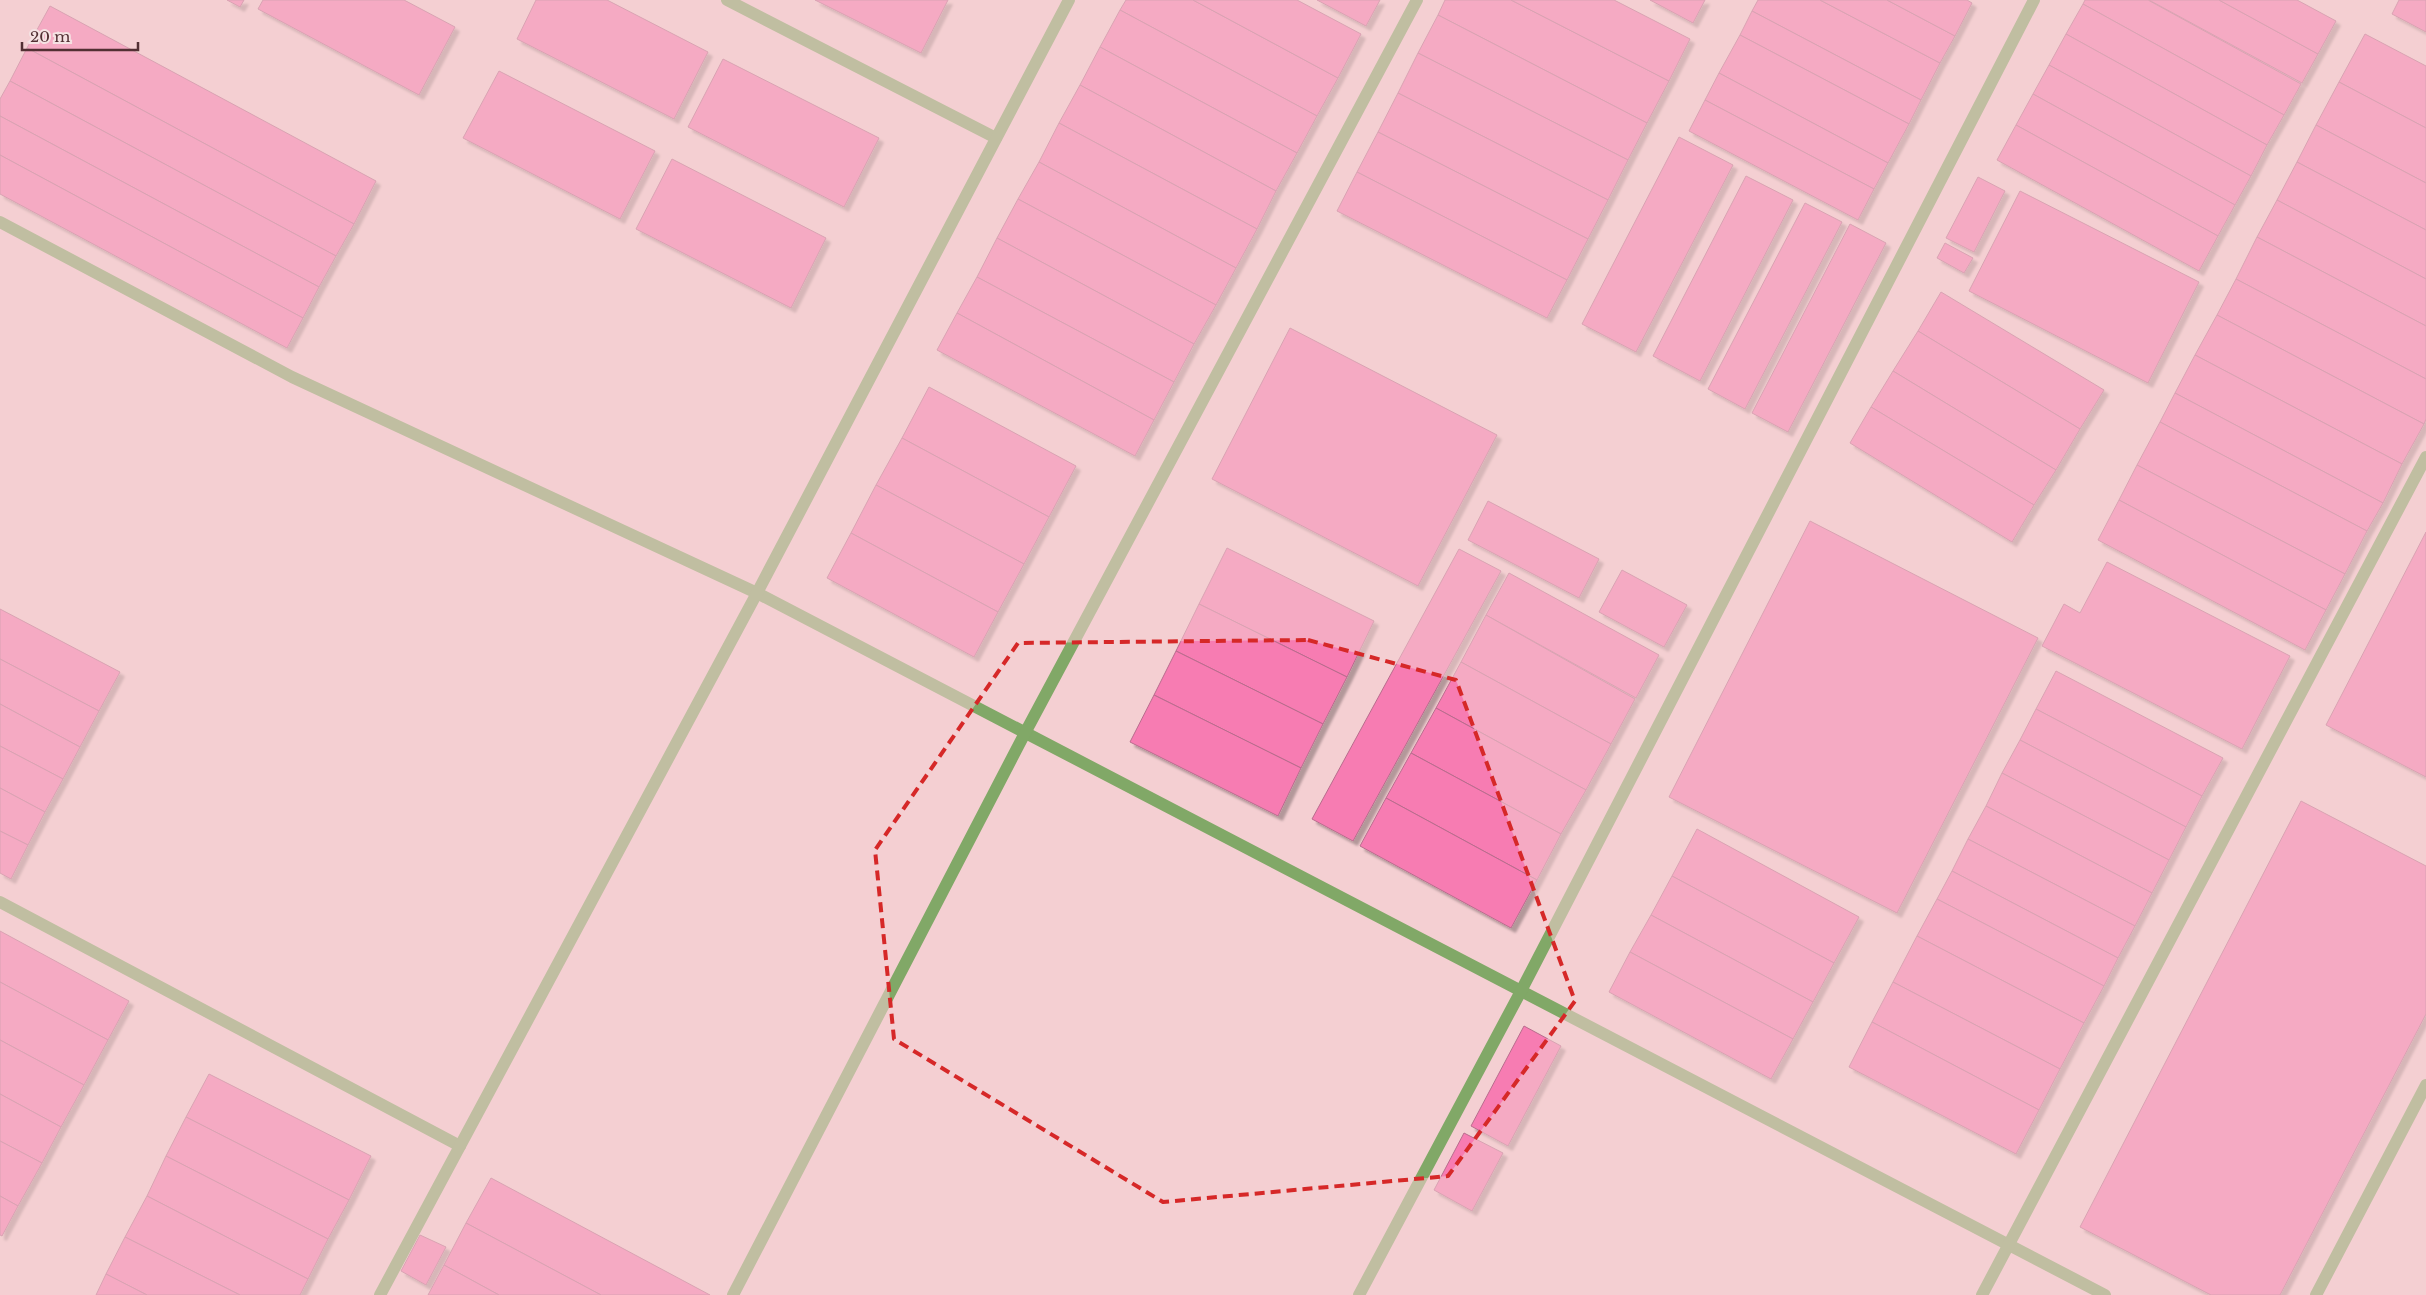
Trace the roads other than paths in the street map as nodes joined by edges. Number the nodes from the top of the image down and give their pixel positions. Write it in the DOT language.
graph roads {
  1 [pos="728,0"];
  2 [pos="1069,0"];
  3 [pos="1417,0"];
  4 [pos="2034,0"];
  5 [pos="996,138"];
  6 [pos="0,222"];
  7 [pos="2426,457"];
  8 [pos="757,593"];
  9 [pos="1025,733"];
  10 [pos="0,902"];
  11 [pos="1521,991"];
  12 [pos="2426,1086"];
  13 [pos="460,1146"];
  14 [pos="2008,1244"];
  15 [pos="380,1295"];
  16 [pos="733,1295"];
  17 [pos="1360,1295"];
  18 [pos="1982,1295"];
  19 [pos="2105,1295"];
  20 [pos="2316,1295"];
  1 -- 5 [label="lane"];
  2 -- 5 [label="lane"];
  3 -- 9 [label="lane"];
  4 -- 11 [label="lane"];
  5 -- 8 [label="lane"];
  6 -- 8 [label="lane"];
  7 -- 14 [label="lane"];
  8 -- 9 [label="lane"];
  8 -- 13 [label="lane"];
  9 -- 11 [label="lane"];
  9 -- 16 [label="lane"];
  10 -- 13 [label="lane"];
  11 -- 14 [label="lane"];
  11 -- 17 [label="lane"];
  12 -- 20 [label="lane"];
  13 -- 15 [label="lane"];
  14 -- 18 [label="lane"];
  14 -- 19 [label="lane"];
}
